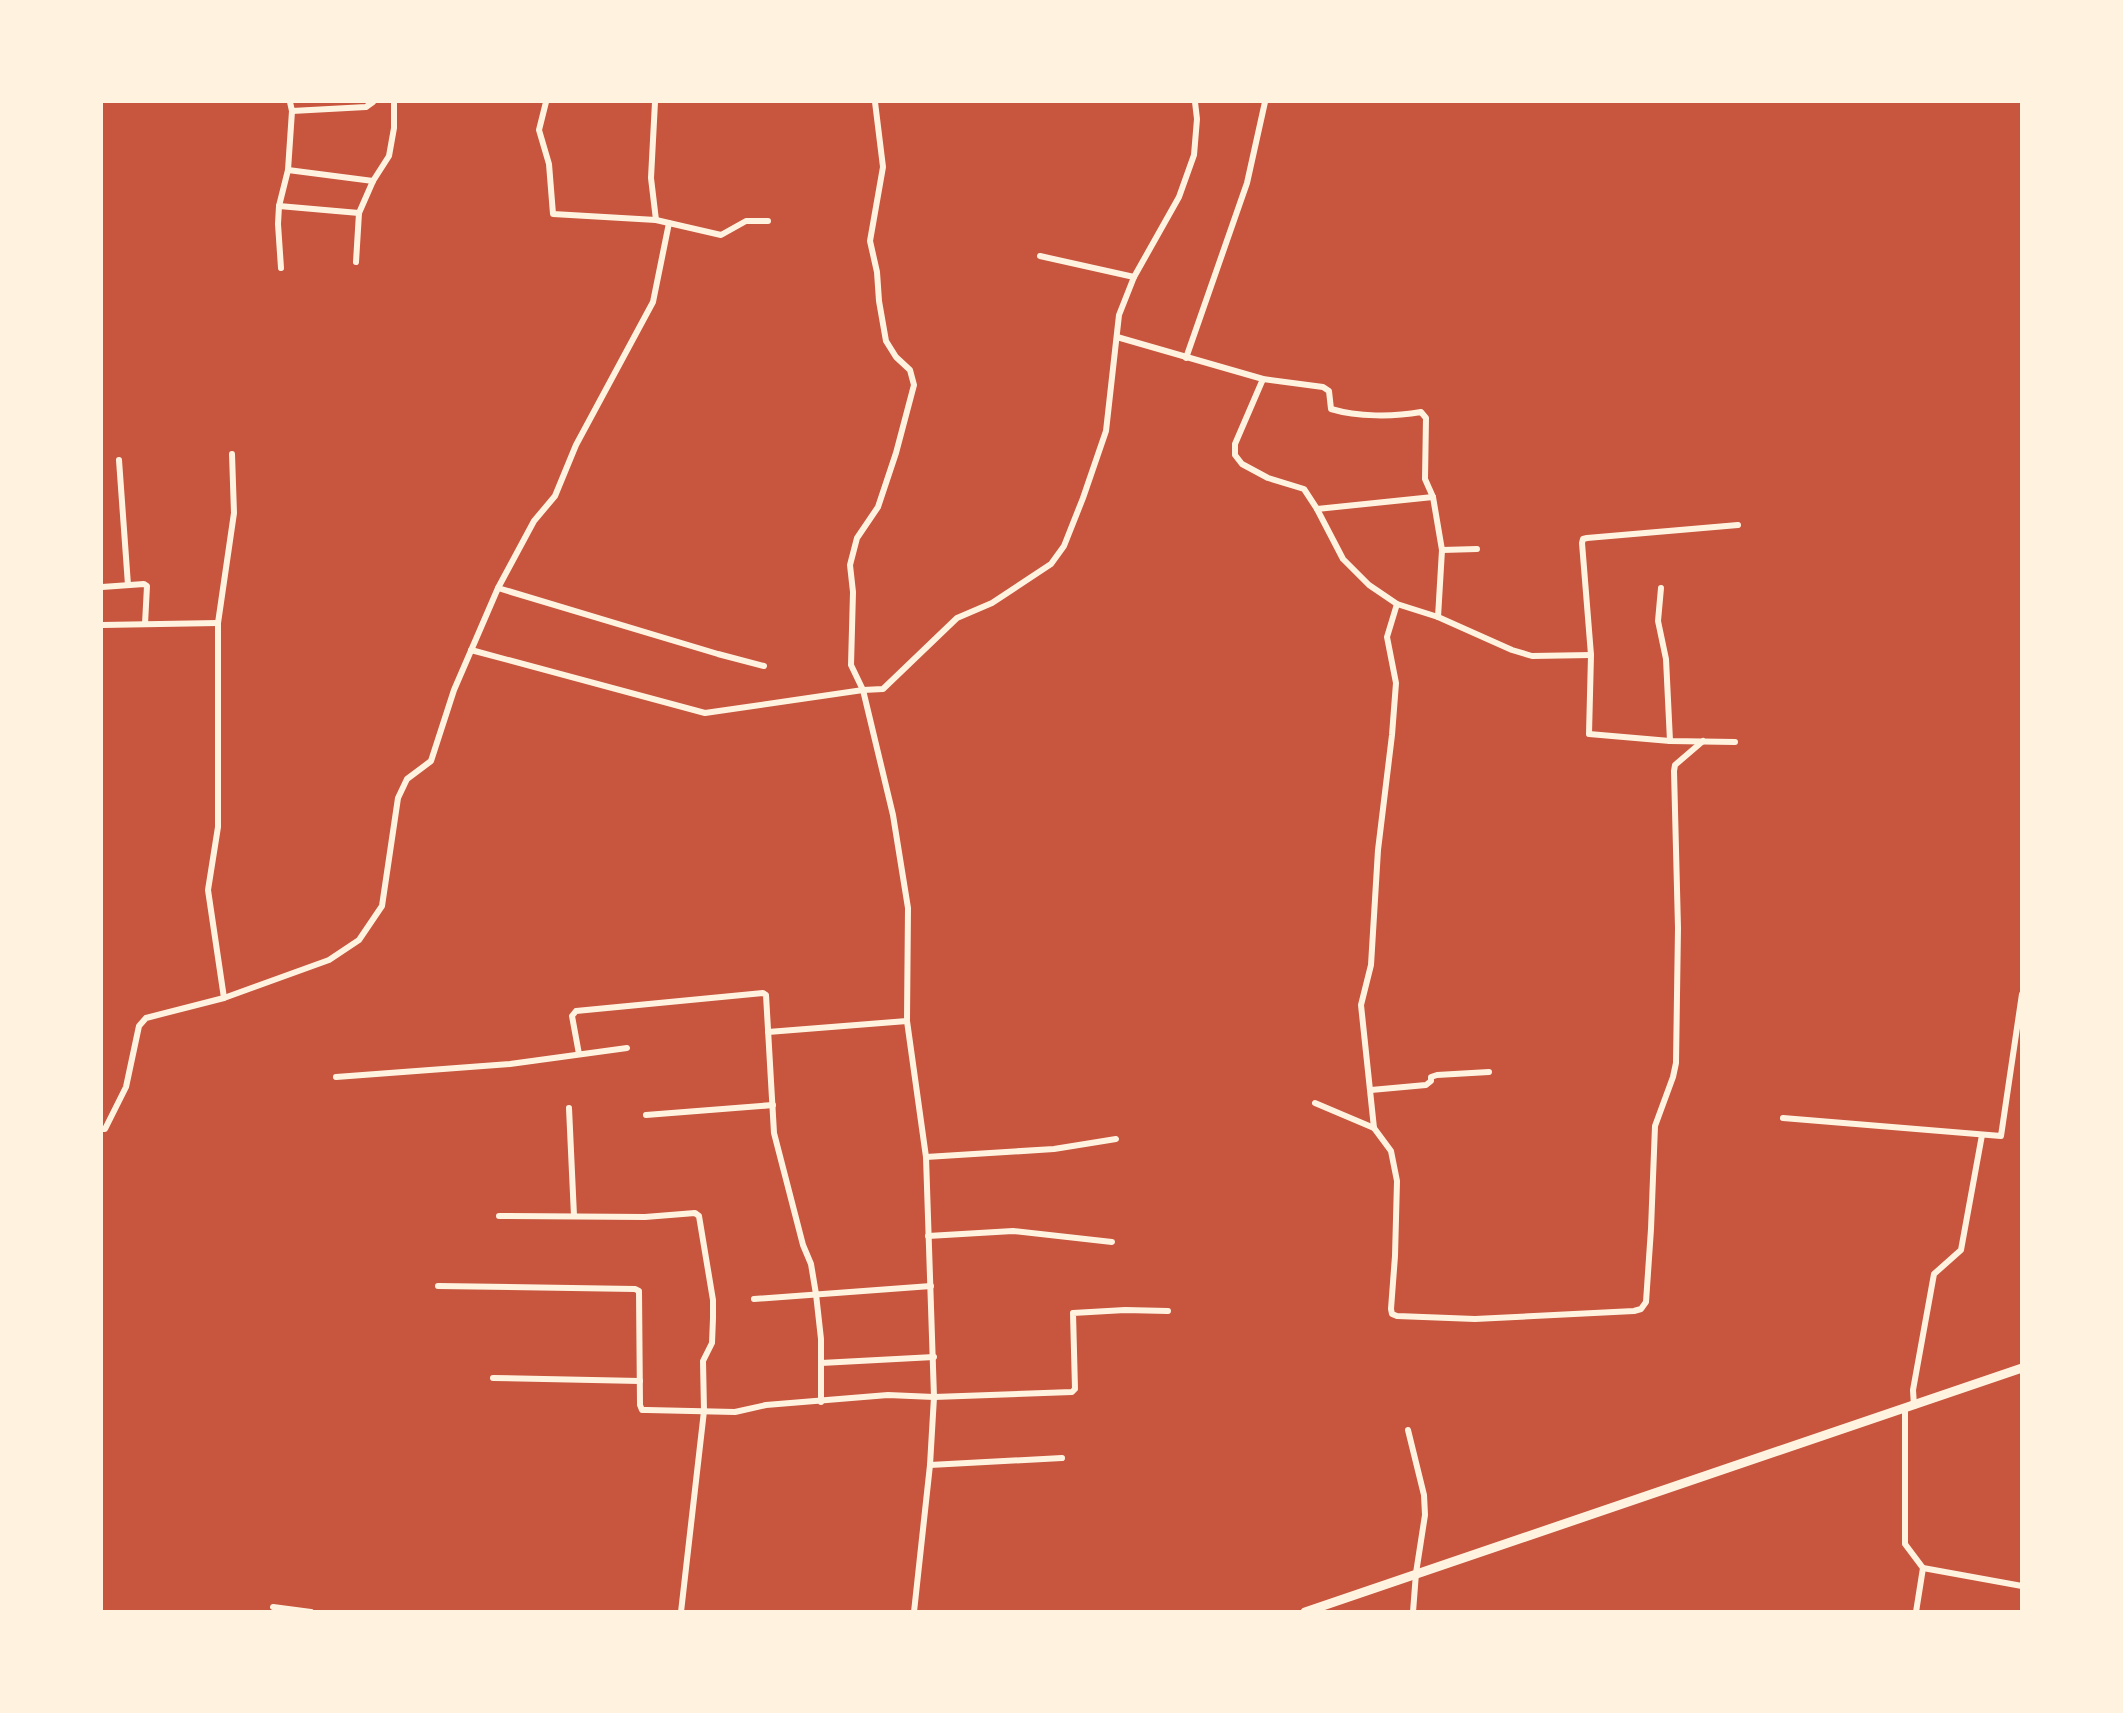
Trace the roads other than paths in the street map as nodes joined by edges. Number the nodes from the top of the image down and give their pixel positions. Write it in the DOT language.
graph roads {
  1 [pos="290,102"];
  2 [pos="373,102"];
  3 [pos="394,102"];
  4 [pos="546,102"];
  5 [pos="656,102"];
  6 [pos="875,102"];
  7 [pos="1195,102"];
  8 [pos="1265,102"];
  9 [pos="292,111"];
  10 [pos="288,170"];
  11 [pos="373,181"];
  12 [pos="278,206"];
  13 [pos="359,213"];
  14 [pos="656,220"];
  15 [pos="768,221"];
  16 [pos="669,223"];
  17 [pos="1040,256"];
  18 [pos="356,261"];
  19 [pos="281,268"];
  20 [pos="1134,277"];
  21 [pos="1116,337"];
  22 [pos="1186,358"];
  23 [pos="1263,379"];
  24 [pos="232,454"];
  25 [pos="119,460"];
  26 [pos="1433,497"];
  27 [pos="1317,509"];
  28 [pos="1738,525"];
  29 [pos="1477,549"];
  30 [pos="1442,550"];
  31 [pos="128,585"];
  32 [pos="102,587"];
  33 [pos="498,588"];
  34 [pos="1661,588"];
  35 [pos="1397,604"];
  36 [pos="1438,617"];
  37 [pos="218,623"];
  38 [pos="145,624"];
  39 [pos="102,625"];
  40 [pos="471,650"];
  41 [pos="1591,655"];
  42 [pos="764,666"];
  43 [pos="863,690"];
  44 [pos="1670,741"];
  45 [pos="1703,741"];
  46 [pos="1735,742"];
  47 [pos="2021,994"];
  48 [pos="224,998"];
  49 [pos="907,1021"];
  50 [pos="768,1032"];
  51 [pos="627,1048"];
  52 [pos="579,1054"];
  53 [pos="1489,1072"];
  54 [pos="337,1077"];
  55 [pos="1371,1090"];
  56 [pos="1315,1103"];
  57 [pos="773,1105"];
  58 [pos="569,1108"];
  59 [pos="646,1115"];
  60 [pos="1783,1118"];
  61 [pos="1374,1128"];
  62 [pos="102,1129"];
  63 [pos="1982,1135"];
  64 [pos="1115,1139"];
  65 [pos="926,1157"];
  66 [pos="499,1216"];
  67 [pos="574,1216"];
  68 [pos="928,1236"];
  69 [pos="1112,1242"];
  70 [pos="438,1286"];
  71 [pos="931,1286"];
  72 [pos="816,1294"];
  73 [pos="754,1298"];
  74 [pos="1168,1311"];
  75 [pos="934,1357"];
  76 [pos="821,1363"];
  77 [pos="2021,1368"];
  78 [pos="493,1378"];
  79 [pos="640,1381"];
  80 [pos="934,1397"];
  81 [pos="821,1402"];
  82 [pos="1910,1407"];
  83 [pos="704,1411"];
  84 [pos="1408,1430"];
  85 [pos="1062,1458"];
  86 [pos="930,1465"];
  87 [pos="1923,1568"];
  88 [pos="1416,1573"];
  89 [pos="2021,1586"];
  90 [pos="272,1607"];
  91 [pos="312,1612"];
  92 [pos="681,1612"];
  93 [pos="914,1612"];
  94 [pos="1305,1612"];
  95 [pos="1413,1612"];
  96 [pos="1916,1612"];
  1 -- 9 [label="street"];
  2 -- 9 [label="street"];
  3 -- 11 [label="street"];
  4 -- 14 [label="street"];
  5 -- 14 [label="street"];
  6 -- 43 [label="street"];
  7 -- 20 [label="street"];
  8 -- 22 [label="street"];
  9 -- 10 [label="street"];
  10 -- 11 [label="street"];
  10 -- 12 [label="street"];
  11 -- 13 [label="street"];
  12 -- 13 [label="street"];
  12 -- 19 [label="street"];
  13 -- 18 [label="street"];
  14 -- 16 [label="street"];
  15 -- 16 [label="street"];
  16 -- 33 [label="street"];
  17 -- 20 [label="street"];
  20 -- 21 [label="street"];
  21 -- 22 [label="street"];
  21 -- 43 [label="street"];
  22 -- 23 [label="street"];
  23 -- 26 [label="street"];
  23 -- 27 [label="street"];
  24 -- 37 [label="street"];
  25 -- 31 [label="street"];
  26 -- 27 [label="street"];
  26 -- 30 [label="street"];
  27 -- 35 [label="street"];
  28 -- 41 [label="street"];
  29 -- 30 [label="street"];
  30 -- 36 [label="street"];
  31 -- 32 [label="street"];
  31 -- 38 [label="street"];
  33 -- 40 [label="street"];
  33 -- 42 [label="street"];
  34 -- 44 [label="street"];
  35 -- 36 [label="street"];
  35 -- 55 [label="street"];
  36 -- 41 [label="street"];
  37 -- 38 [label="street"];
  37 -- 48 [label="street"];
  38 -- 39 [label="street"];
  40 -- 43 [label="street"];
  40 -- 48 [label="street"];
  41 -- 44 [label="street"];
  43 -- 49 [label="street"];
  44 -- 45 [label="street"];
  45 -- 46 [label="street"];
  45 -- 61 [label="street"];
  47 -- 63 [label="street"];
  48 -- 62 [label="street"];
  49 -- 50 [label="street"];
  49 -- 65 [label="street"];
  50 -- 52 [label="street"];
  50 -- 57 [label="street"];
  51 -- 52 [label="street"];
  52 -- 54 [label="street"];
  53 -- 55 [label="street"];
  55 -- 61 [label="street"];
  56 -- 61 [label="street"];
  57 -- 59 [label="street"];
  57 -- 72 [label="street"];
  58 -- 67 [label="street"];
  60 -- 63 [label="street"];
  63 -- 82 [label="street"];
  64 -- 65 [label="street"];
  65 -- 68 [label="street"];
  66 -- 67 [label="street"];
  67 -- 83 [label="street"];
  68 -- 69 [label="street"];
  68 -- 71 [label="street"];
  70 -- 79 [label="street"];
  71 -- 72 [label="street"];
  71 -- 75 [label="street"];
  72 -- 73 [label="street"];
  72 -- 76 [label="street"];
  74 -- 80 [label="street"];
  75 -- 76 [label="street"];
  75 -- 80 [label="street"];
  76 -- 81 [label="street"];
  77 -- 82 [label="main road"];
  78 -- 79 [label="street"];
  79 -- 83 [label="street"];
  80 -- 81 [label="street"];
  80 -- 86 [label="street"];
  81 -- 83 [label="street"];
  82 -- 87 [label="street"];
  82 -- 88 [label="main road"];
  83 -- 92 [label="street"];
  84 -- 88 [label="street"];
  85 -- 86 [label="street"];
  86 -- 93 [label="street"];
  87 -- 89 [label="street"];
  87 -- 96 [label="street"];
  88 -- 94 [label="main road"];
  88 -- 95 [label="street"];
  90 -- 91 [label="street"];
}
